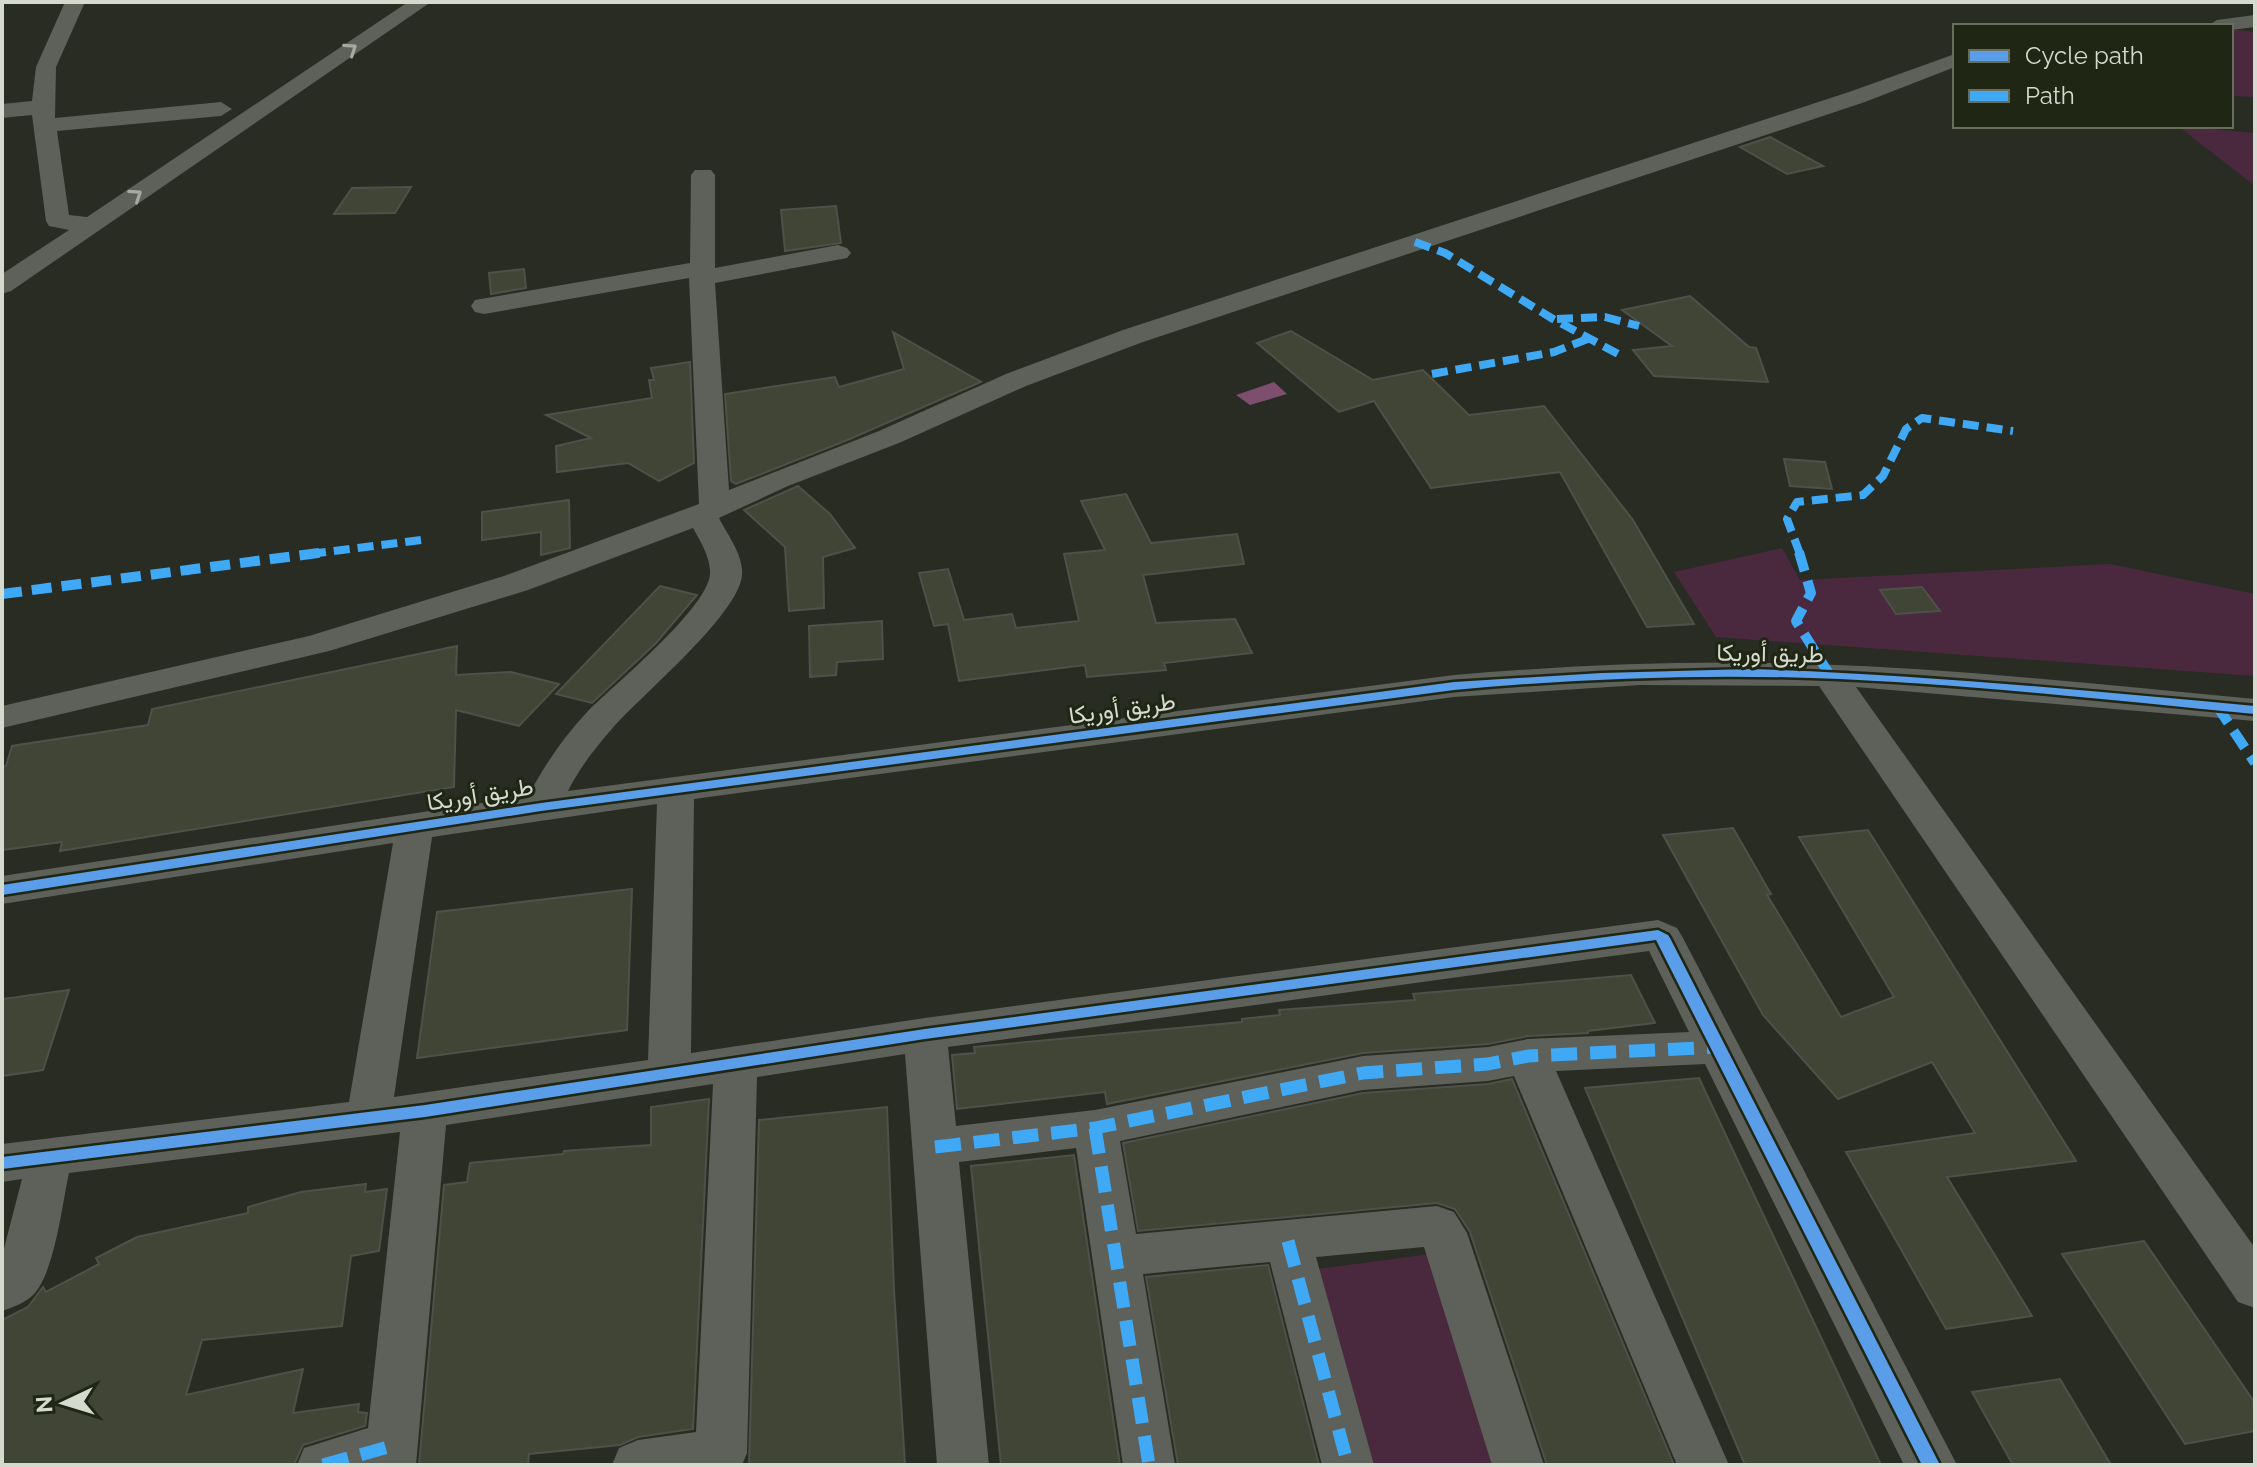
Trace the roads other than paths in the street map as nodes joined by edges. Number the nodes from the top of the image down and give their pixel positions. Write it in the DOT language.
graph roads {
  1 [pos="75,2"];
  2 [pos="382,2"];
  3 [pos="421,2"];
  4 [pos="2255,21"];
  5 [pos="2232,24"];
  6 [pos="345,27"];
  7 [pos="1953,61"];
  8 [pos="2,111"];
  9 [pos="43,116"];
  10 [pos="183,135"];
  11 [pos="703,175"];
  12 [pos="88,215"];
  13 [pos="58,221"];
  14 [pos="58,249"];
  15 [pos="838,253"];
  16 [pos="702,273"];
  17 [pos="2,286"];
  18 [pos="484,306"];
  19 [pos="708,510"];
  20 [pos="1831,677"];
  21 [pos="2255,710"];
  22 [pos="2,717"];
  23 [pos="676,789"];
  24 [pos="541,807"];
  25 [pos="415,826"];
  26 [pos="2,890"];
  27 [pos="925,1034"];
  28 [pos="1719,1047"];
  29 [pos="1528,1056"];
  30 [pos="736,1061"];
  31 [pos="669,1071"];
  32 [pos="425,1111"];
  33 [pos="369,1115"];
  34 [pos="1095,1128"];
  35 [pos="935,1147"];
  36 [pos="50,1157"];
  37 [pos="2,1163"];
  38 [pos="1288,1241"];
  39 [pos="1114,1256"];
  40 [pos="2255,1287"];
  41 [pos="2,1290"];
  42 [pos="391,1456"];
  43 [pos="720,1459"];
  44 [pos="323,1465"];
  45 [pos="638,1465"];
  46 [pos="963,1465"];
  47 [pos="1149,1465"];
  48 [pos="1348,1465"];
  49 [pos="1518,1465"];
  50 [pos="1703,1465"];
  51 [pos="1931,1465"];
  1 -- 9 [label="street"];
  2 -- 6 [label="street"];
  12 -- 3 [label="street, one-way"];
  4 -- 5 [label="street"];
  7 -- 19 [label="street"];
  8 -- 9 [label="street"];
  9 -- 10 [label="street"];
  9 -- 13 [label="street"];
  11 -- 16 [label="street"];
  12 -- 13 [label="street"];
  12 -- 14 [label="street"];
  13 -- 14 [label="street"];
  14 -- 17 [label="street"];
  15 -- 16 [label="street"];
  16 -- 18 [label="street"];
  16 -- 19 [label="street"];
  19 -- 22 [label="street"];
  19 -- 24 [label="street"];
  20 -- 21 [label="street, طريق أوريكا"];
  20 -- 23 [label="street, طريق أوريكا"];
  20 -- 40 [label="street"];
  23 -- 24 [label="street, طريق أوريكا"];
  23 -- 31 [label="street"];
  24 -- 25 [label="street, طريق أوريكا"];
  25 -- 26 [label="street, طريق أوريكا"];
  25 -- 33 [label="street"];
  27 -- 28 [label="street"];
  27 -- 30 [label="street"];
  27 -- 35 [label="street"];
  28 -- 29 [label="street"];
  28 -- 51 [label="street"];
  29 -- 34 [label="street"];
  29 -- 50 [label="street"];
  30 -- 31 [label="street"];
  30 -- 43 [label="street"];
  31 -- 32 [label="street"];
  32 -- 33 [label="street"];
  32 -- 42 [label="street"];
  33 -- 36 [label="street"];
  34 -- 35 [label="street"];
  34 -- 39 [label="street"];
  35 -- 46 [label="street"];
  36 -- 37 [label="street"];
  36 -- 41 [label="street"];
  38 -- 39 [label="street"];
  38 -- 48 [label="street"];
  38 -- 49 [label="street"];
  39 -- 47 [label="street"];
  42 -- 44 [label="street"];
  43 -- 45 [label="street"];
}
